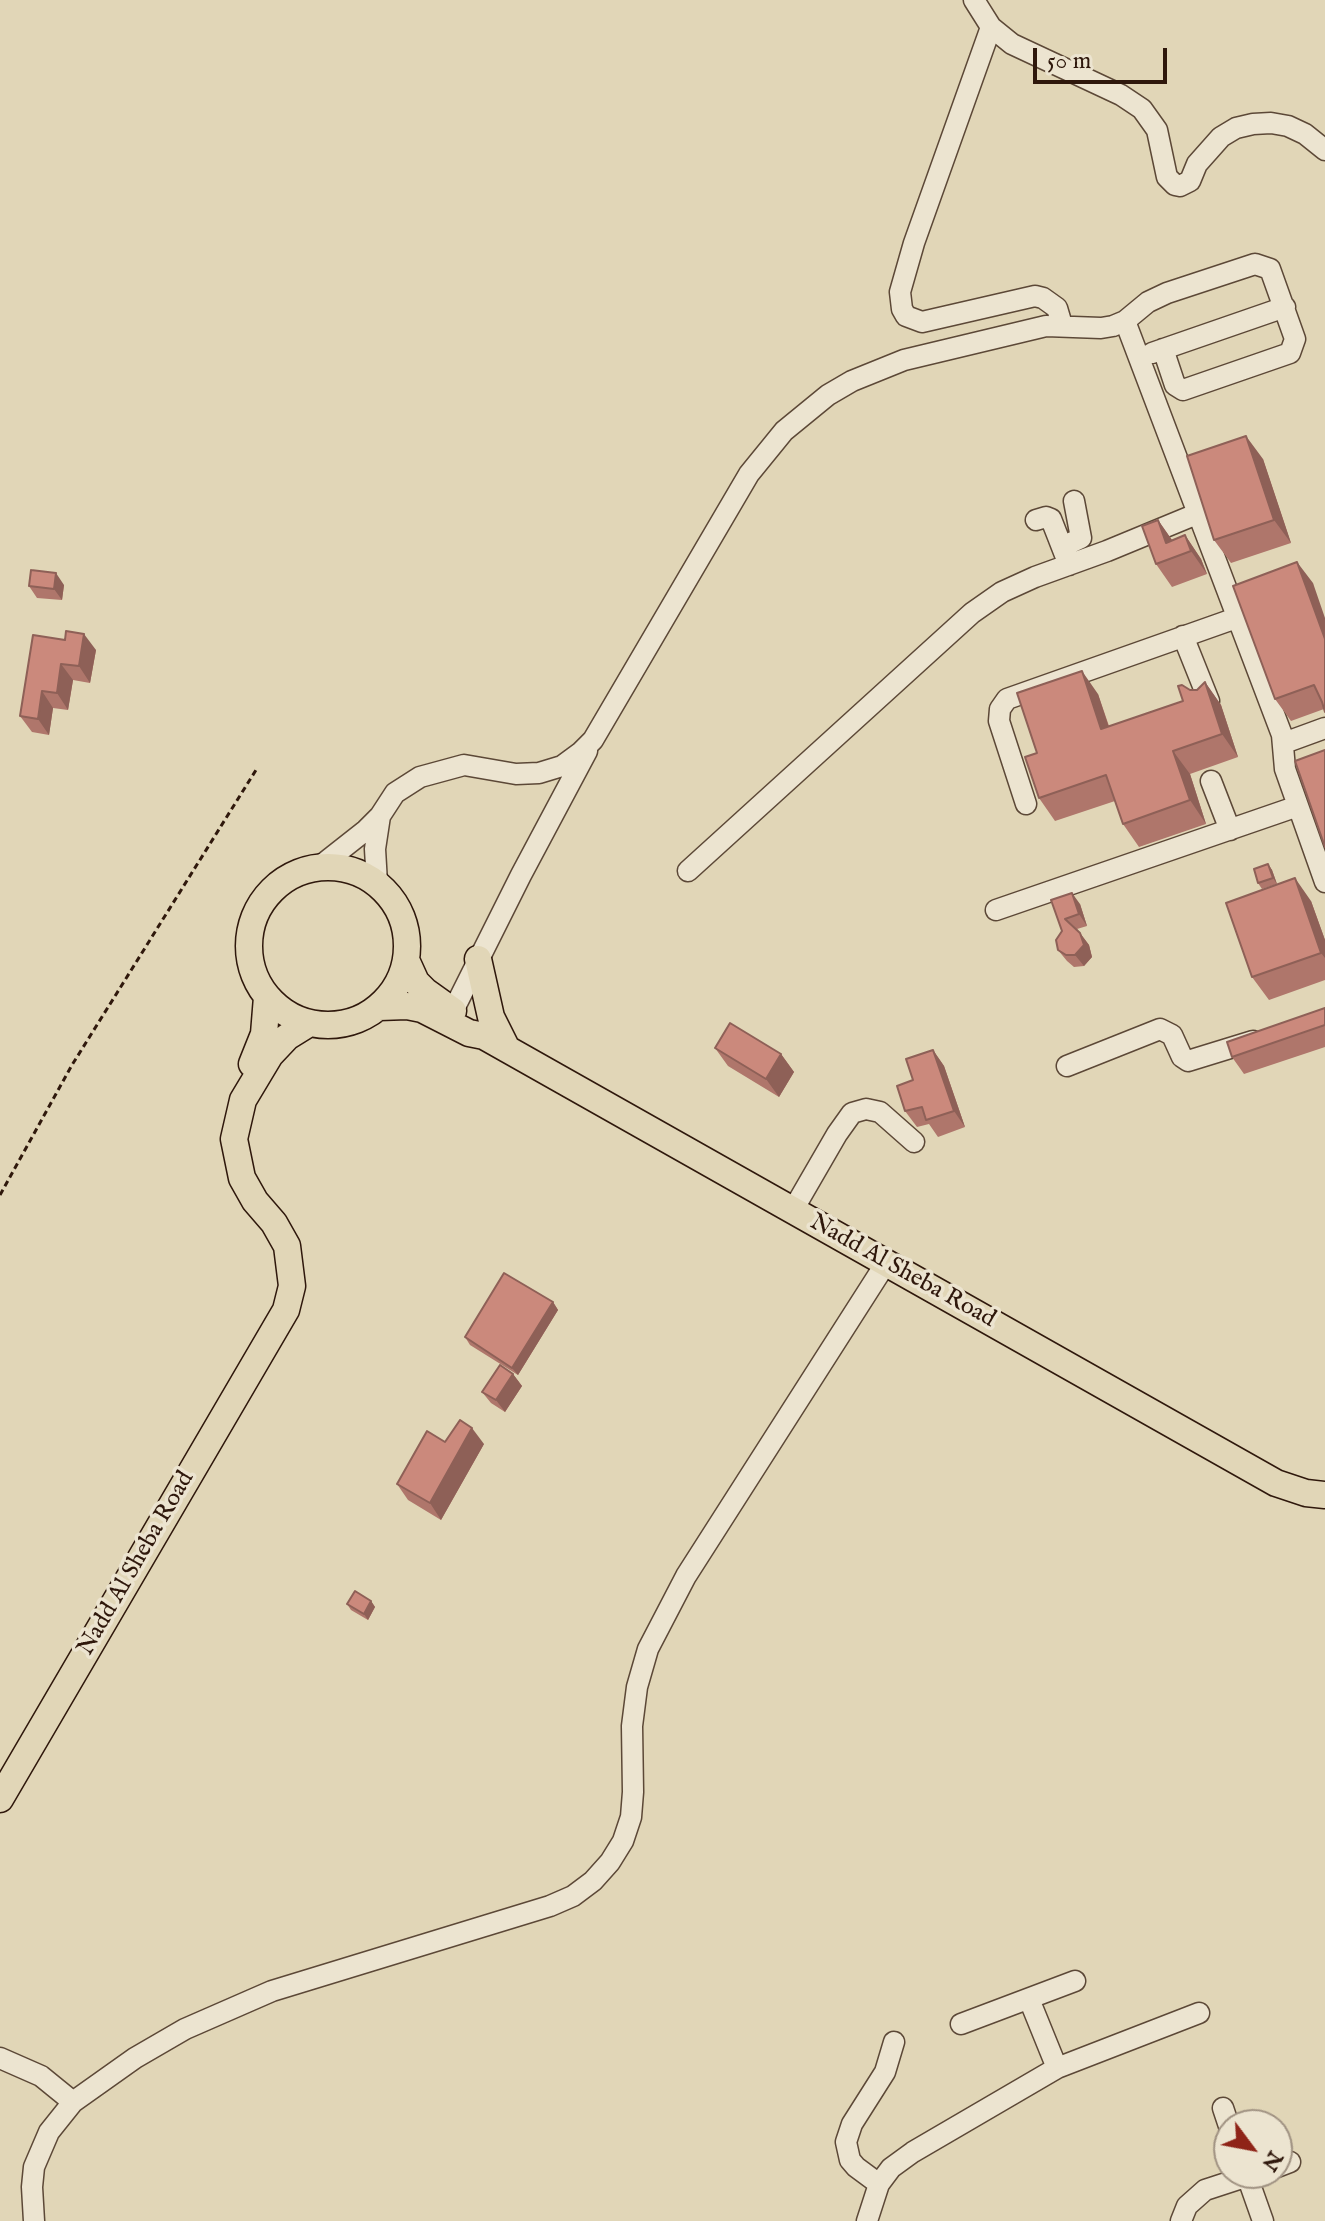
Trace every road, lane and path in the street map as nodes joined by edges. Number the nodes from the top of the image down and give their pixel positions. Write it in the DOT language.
graph roads {
  1 [pos="974,0"];
  2 [pos="991,27"];
  3 [pos="1325,150"];
  4 [pos="1285,307"];
  5 [pos="1125,321"];
  6 [pos="1062,325"];
  7 [pos="1163,349"];
  8 [pos="1139,357"];
  9 [pos="1074,501"];
  10 [pos="1199,513"];
  11 [pos="1036,520"];
  12 [pos="1066,556"];
  13 [pos="1237,603"];
  14 [pos="1183,636"];
  15 [pos="1209,701"];
  16 [pos="1325,728"];
  17 [pos="593,740"];
  18 [pos="1284,743"];
  19 [pos="256,770"];
  20 [pos="1211,781"];
  21 [pos="1026,804"];
  22 [pos="1298,806"];
  23 [pos="380,816"];
  24 [pos="1230,830"];
  25 [pos="319,867"];
  26 [pos="688,871"];
  27 [pos="1325,882"];
  28 [pos="377,883"];
  29 [pos="996,910"];
  30 [pos="478,959"];
  31 [pos="406,960"];
  32 [pos="267,997"];
  33 [pos="379,1007"];
  34 [pos="453,1011"];
  35 [pos="308,1024"];
  36 [pos="484,1036"];
  37 [pos="1266,1036"];
  38 [pos="507,1049"];
  39 [pos="1067,1066"];
  40 [pos="914,1142"];
  41 [pos="0,1195"];
  42 [pos="793,1210"];
  43 [pos="886,1263"];
  44 [pos="274,1329"];
  45 [pos="1325,1495"];
  46 [pos="0,1799"];
  47 [pos="1075,1981"];
  48 [pos="1029,1999"];
  49 [pos="1199,2013"];
  50 [pos="961,2024"];
  51 [pos="894,2042"];
  52 [pos="0,2058"];
  53 [pos="1057,2068"];
  54 [pos="73,2102"];
  55 [pos="879,2184"];
  56 [pos="1213,2187"];
  57 [pos="1254,2189"];
  58 [pos="34,2221"];
  59 [pos="867,2221"];
  60 [pos="1181,2221"];
  61 [pos="1263,2221"];
  1 -- 2 [label="street"];
  2 -- 3 [label="street"];
  2 -- 6 [label="street"];
  4 -- 5 [label="street"];
  4 -- 7 [label="street"];
  4 -- 7 [label="street"];
  5 -- 6 [label="street"];
  5 -- 8 [label="street"];
  6 -- 17 [label="street"];
  7 -- 8 [label="street"];
  8 -- 10 [label="street"];
  9 -- 12 [label="street"];
  10 -- 12 [label="street"];
  10 -- 13 [label="street"];
  11 -- 12 [label="street"];
  12 -- 26 [label="street"];
  13 -- 14 [label="street"];
  13 -- 18 [label="street"];
  14 -- 15 [label="street"];
  14 -- 21 [label="street"];
  16 -- 18 [label="street"];
  17 -- 23 [label="street"];
  17 -- 30 [label="street"];
  18 -- 22 [label="street"];
  19 -- 41 [label="path"];
  20 -- 24 [label="street"];
  22 -- 24 [label="street"];
  22 -- 27 [label="street"];
  23 -- 25 [label="street"];
  23 -- 28 [label="street"];
  24 -- 29 [label="street"];
  25 -- 28 [label="main road"];
  25 -- 32 [label="main road"];
  28 -- 31 [label="main road"];
  30 -- 34 [label="street"];
  30 -- 38 [label="main road"];
  31 -- 33 [label="main road"];
  31 -- 34 [label="main road, Nadd Al Sheba Road"];
  32 -- 35 [label="main road"];
  32 -- 44 [label="main road, Nadd Al Sheba Road"];
  33 -- 35 [label="main road"];
  33 -- 36 [label="main road, Nadd Al Sheba Road"];
  34 -- 36 [label="main road, Nadd Al Sheba Road"];
  35 -- 44 [label="main road, Nadd Al Sheba Road"];
  36 -- 38 [label="main road, Nadd Al Sheba Road"];
  37 -- 39 [label="street"];
  38 -- 42 [label="main road, Nadd Al Sheba Road"];
  40 -- 42 [label="street"];
  42 -- 43 [label="main road, Nadd Al Sheba Road"];
  43 -- 45 [label="main road, Nadd Al Sheba Road"];
  43 -- 54 [label="street"];
  44 -- 46 [label="main road, Nadd Al Sheba Road"];
  47 -- 48 [label="street"];
  48 -- 50 [label="street"];
  48 -- 53 [label="street"];
  49 -- 53 [label="street"];
  51 -- 55 [label="street"];
  52 -- 54 [label="street"];
  53 -- 55 [label="street"];
  54 -- 58 [label="street"];
  55 -- 59 [label="street"];
  56 -- 60 [label="street"];
  57 -- 61 [label="street"];
}
